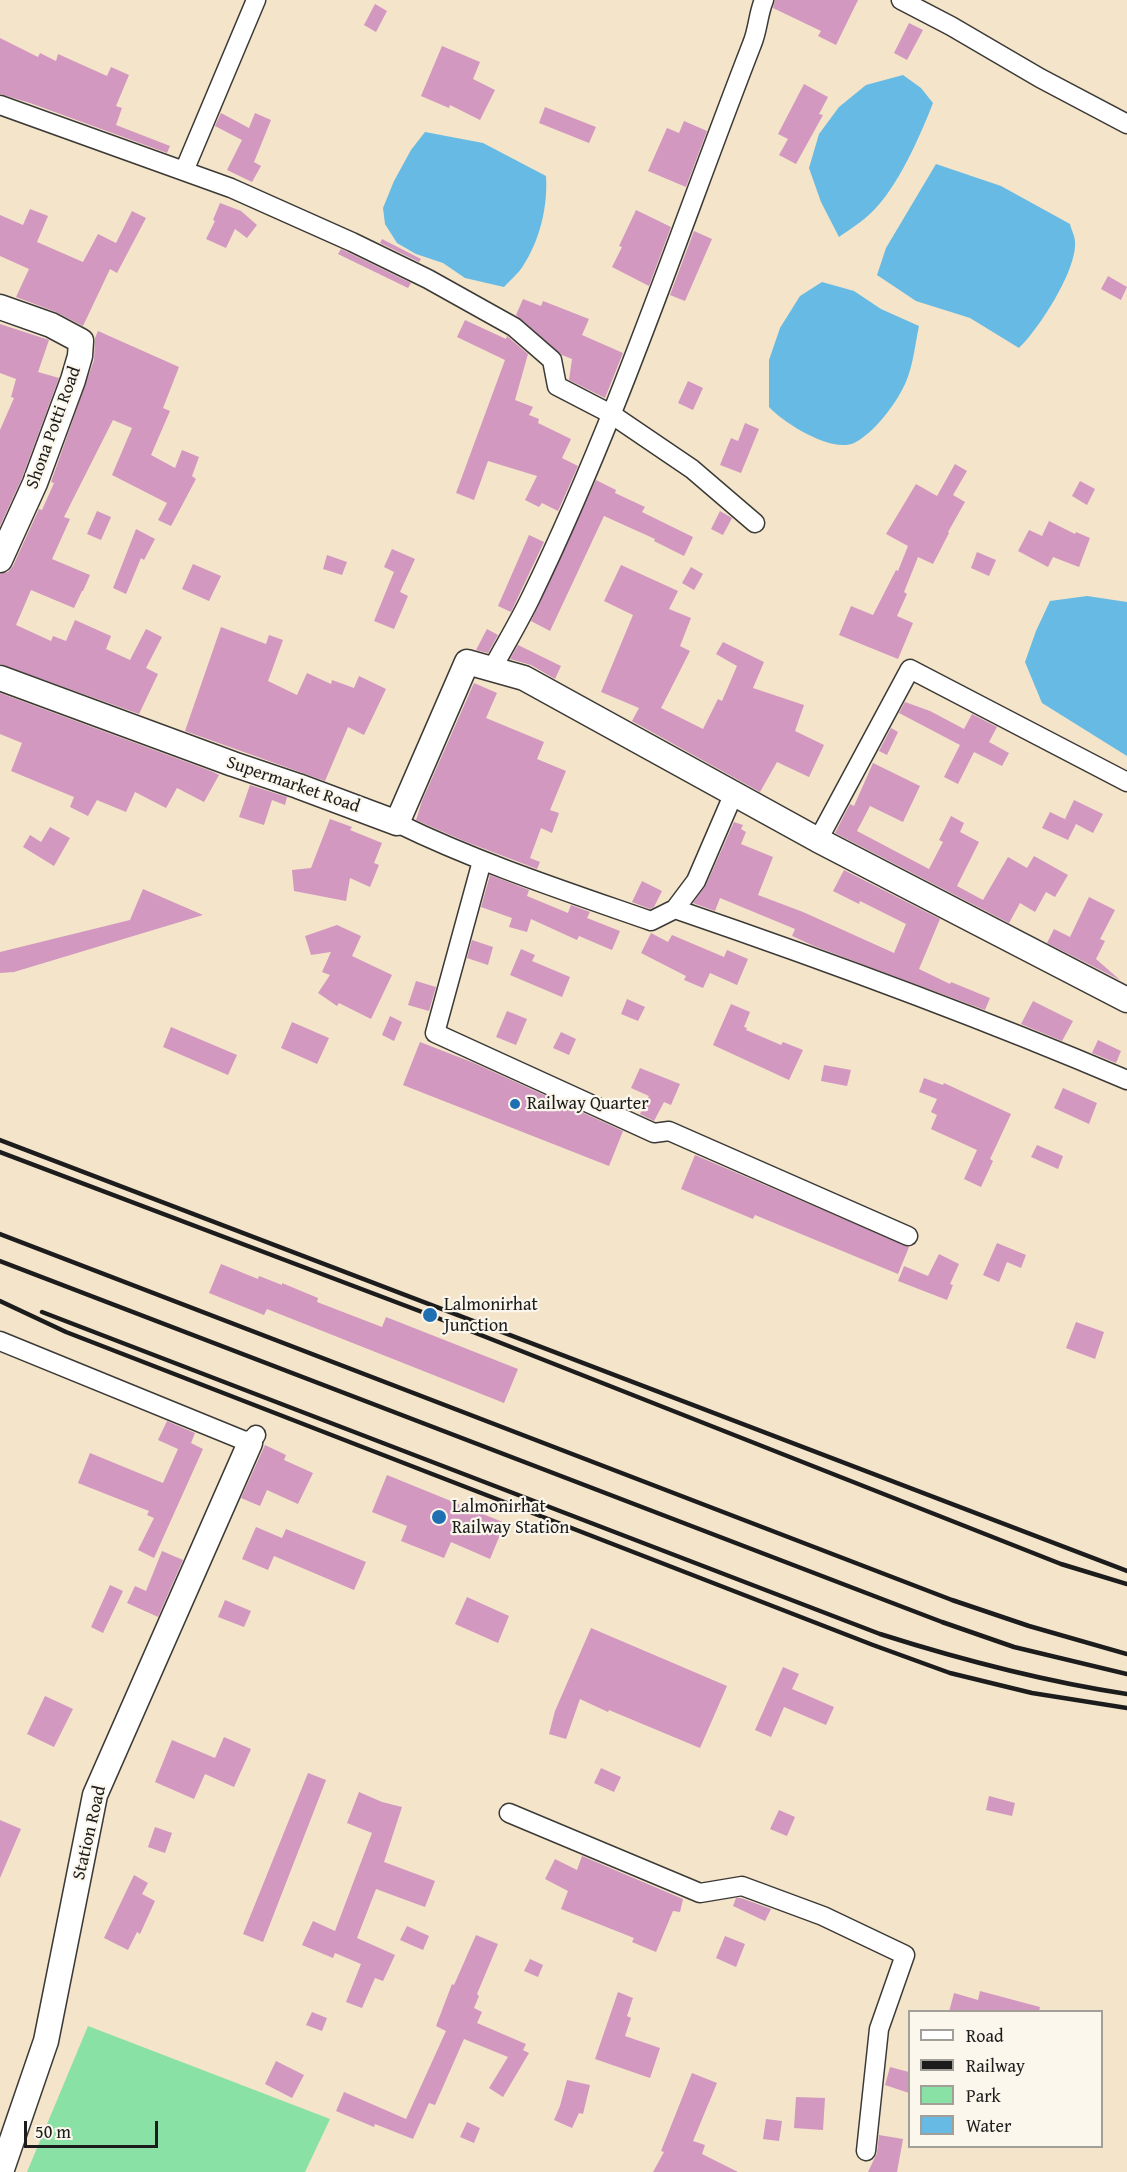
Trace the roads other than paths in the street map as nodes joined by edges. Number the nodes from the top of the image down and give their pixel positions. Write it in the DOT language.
graph roads {
  1 [pos="256,0"];
  2 [pos="764,0"];
  3 [pos="907,1"];
  4 [pos="0,105"];
  5 [pos="1127,124"];
  6 [pos="184,171"];
  7 [pos="0,308"];
  8 [pos="611,414"];
  9 [pos="755,523"];
  10 [pos="0,560"];
  11 [pos="492,669"];
  12 [pos="0,678"];
  13 [pos="1127,782"];
  14 [pos="734,793"];
  15 [pos="397,823"];
  16 [pos="818,840"];
  17 [pos="482,861"];
  18 [pos="675,909"];
  19 [pos="1127,1000"];
  20 [pos="1127,1080"];
  21 [pos="908,1236"];
  22 [pos="0,1341"];
  23 [pos="253,1439"];
  24 [pos="509,1813"];
  25 [pos="866,2151"];
  26 [pos="1,2172"];
  1 -- 6 [label="street"];
  2 -- 8 [label="street"];
  3 -- 5 [label="street"];
  4 -- 6 [label="street"];
  6 -- 8 [label="street"];
  7 -- 10 [label="main road, Shona Potti Road"];
  8 -- 9 [label="street"];
  8 -- 11 [label="street"];
  11 -- 14 [label="main road"];
  11 -- 15 [label="main road"];
  12 -- 15 [label="main road, Supermarket Road"];
  13 -- 16 [label="street"];
  14 -- 16 [label="main road"];
  14 -- 18 [label="street"];
  15 -- 17 [label="street"];
  16 -- 19 [label="main road"];
  17 -- 18 [label="street"];
  17 -- 21 [label="street"];
  18 -- 20 [label="street"];
  22 -- 23 [label="street, Station Road"];
  23 -- 26 [label="main road, Station Road"];
  24 -- 25 [label="street"];
}
